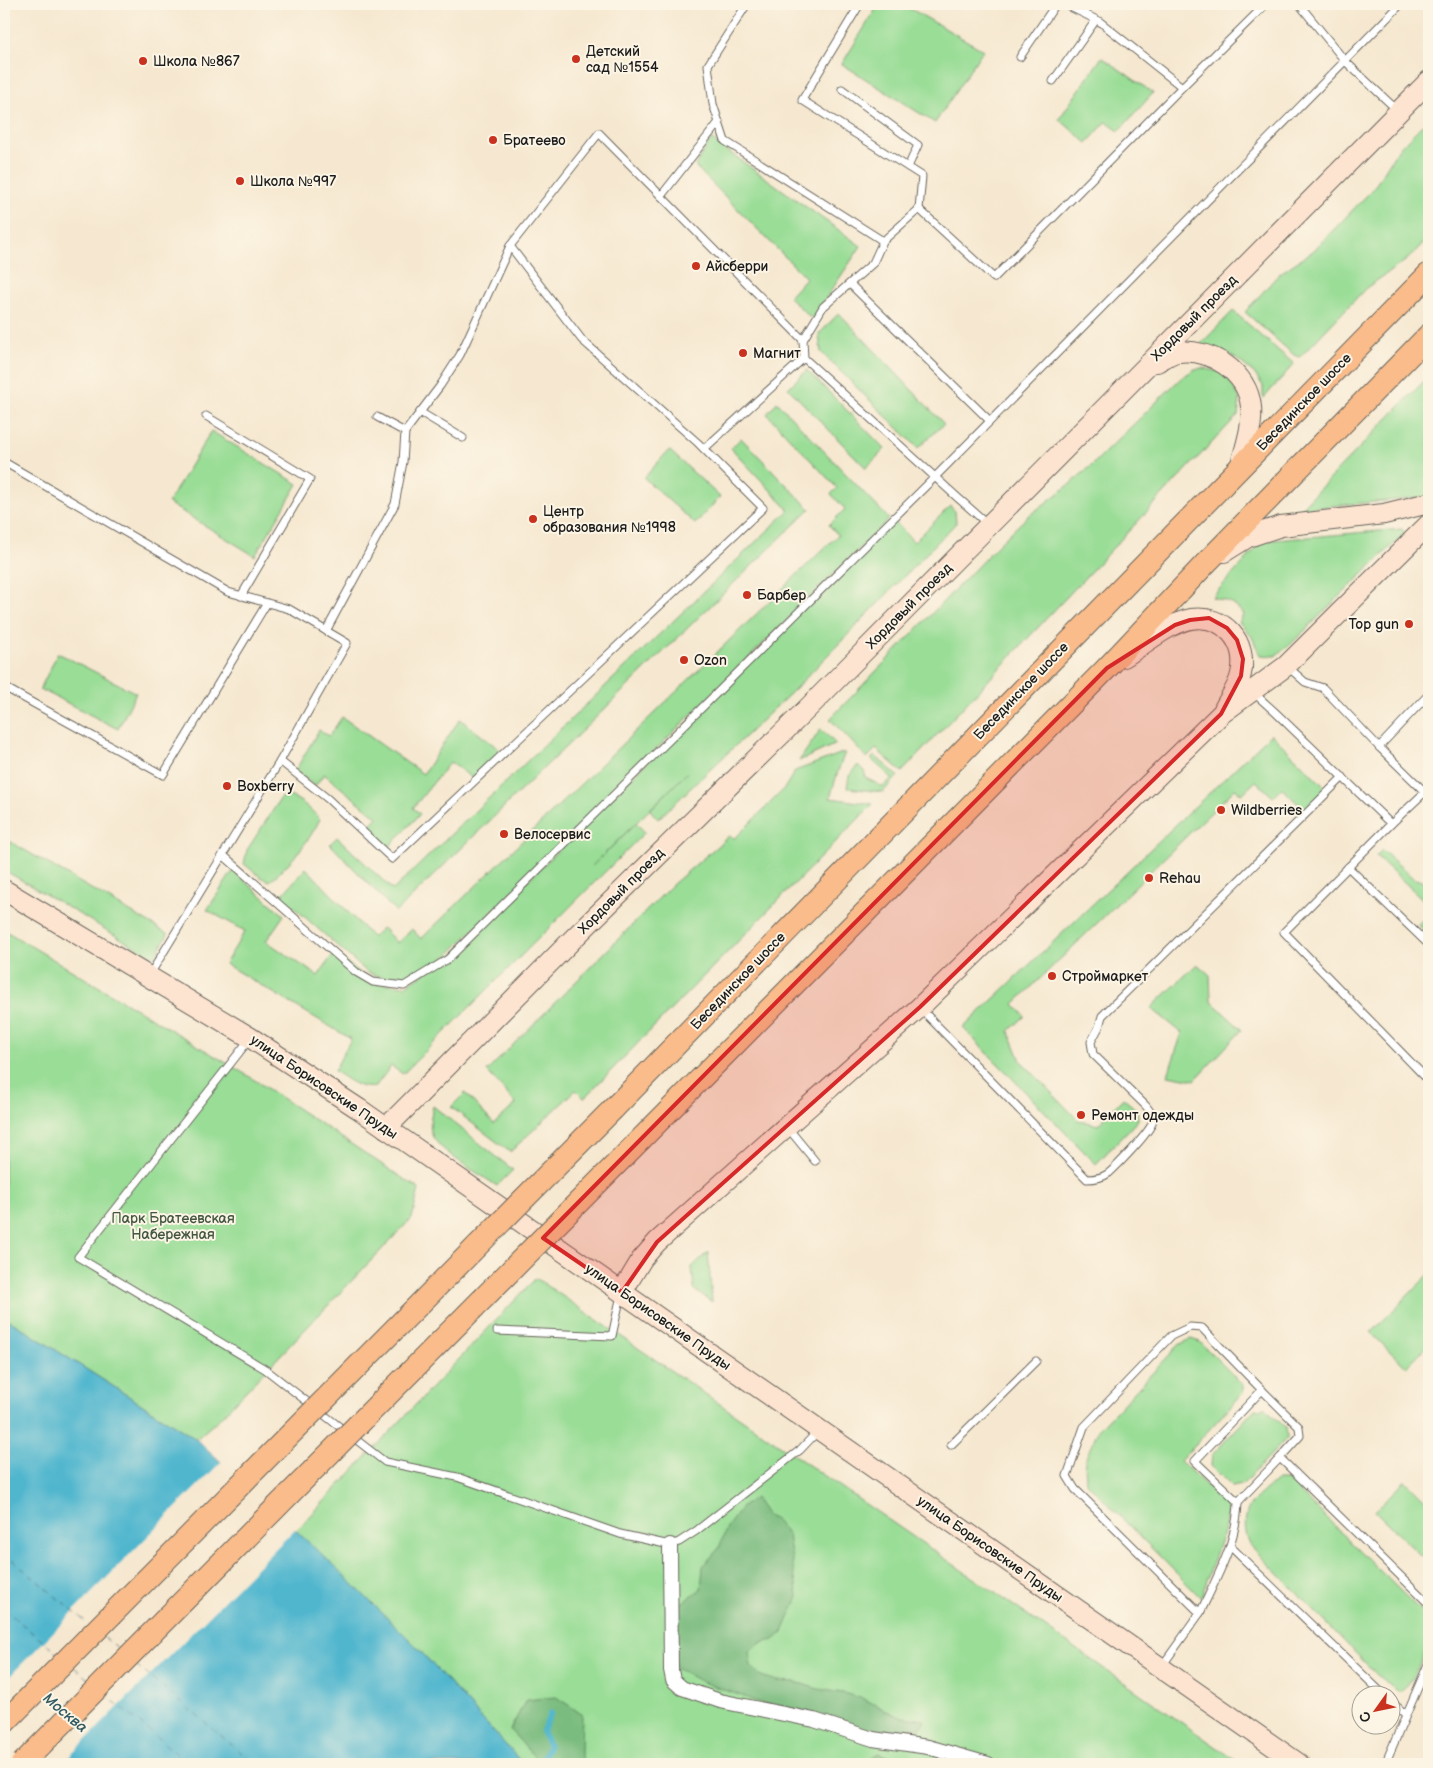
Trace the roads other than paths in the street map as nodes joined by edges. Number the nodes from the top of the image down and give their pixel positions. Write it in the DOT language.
graph roads {
  1 [pos="747,4"];
  2 [pos="860,4"];
  3 [pos="1056,4"];
  4 [pos="1064,4"];
  5 [pos="1266,4"];
  6 [pos="1299,4"];
  7 [pos="1401,4"];
  8 [pos="1096,20"];
  9 [pos="1020,57"];
  10 [pos="1345,61"];
  11 [pos="1053,81"];
  12 [pos="1429,81"];
  13 [pos="1182,87"];
  14 [pos="842,88"];
  15 [pos="1398,112"];
  16 [pos="719,122"];
  17 [pos="908,167"];
  18 [pos="661,196"];
  19 [pos="919,209"];
  20 [pos="883,241"];
  21 [pos="510,246"];
  22 [pos="1429,274"];
  23 [pos="850,284"];
  24 [pos="1429,335"];
  25 [pos="803,340"];
  26 [pos="804,358"];
  27 [pos="1141,373"];
  28 [pos="420,412"];
  29 [pos="206,416"];
  30 [pos="378,417"];
  31 [pos="990,421"];
  32 [pos="405,432"];
  33 [pos="463,438"];
  34 [pos="704,449"];
  35 [pos="4,462"];
  36 [pos="1240,468"];
  37 [pos="935,477"];
  38 [pos="1429,503"];
  39 [pos="1429,524"];
  40 [pos="989,525"];
  41 [pos="1205,564"];
  42 [pos="241,596"];
  43 [pos="268,603"];
  44 [pos="326,631"];
  45 [pos="1286,666"];
  46 [pos="1107,668"];
  47 [pos="4,687"];
  48 [pos="1252,692"];
  49 [pos="1429,694"];
  50 [pos="1221,714"];
  51 [pos="1378,746"];
  52 [pos="280,761"];
  53 [pos="1343,778"];
  54 [pos="1427,790"];
  55 [pos="1391,824"];
  56 [pos="223,855"];
  57 [pos="1348,867"];
  58 [pos="4,890"];
  59 [pos="1429,945"];
  60 [pos="148,976"];
  61 [pos="920,1007"];
  62 [pos="251,1038"];
  63 [pos="1429,1081"];
  64 [pos="787,1126"];
  65 [pos="386,1128"];
  66 [pos="815,1160"];
  67 [pos="622,1292"];
  68 [pos="497,1331"];
  69 [pos="1036,1360"];
  70 [pos="1262,1390"];
  71 [pos="819,1430"];
  72 [pos="951,1445"];
  73 [pos="1280,1458"];
  74 [pos="1238,1502"];
  75 [pos="670,1545"];
  76 [pos="1231,1547"];
  77 [pos="1429,1604"];
  78 [pos="1200,1613"];
  79 [pos="1429,1662"];
  80 [pos="1161,1668"];
  81 [pos="1375,1686"];
  82 [pos="1400,1709"];
  83 [pos="1406,1715"];
  84 [pos="4,1723"];
  85 [pos="22,1764"];
  86 [pos="988,1764"];
  87 [pos="1299,1764"];
  88 [pos="1385,1764"];
  1 -- 16 [label="lane"];
  2 -- 17 [label="lane"];
  3 -- 9 [label="lane"];
  4 -- 8 [label="lane"];
  5 -- 13 [label="lane"];
  6 -- 10 [label="lane"];
  7 -- 10 [label="lane"];
  8 -- 11 [label="lane"];
  8 -- 13 [label="lane"];
  10 -- 15 [label="lane"];
  10 -- 31 [label="lane"];
  12 -- 15 [label="main road, Хордовый проезд"];
  13 -- 19 [label="lane"];
  14 -- 17 [label="lane"];
  15 -- 27 [label="main road, Хордовый проезд"];
  16 -- 18 [label="lane"];
  16 -- 20 [label="lane"];
  17 -- 19 [label="lane"];
  18 -- 21 [label="lane"];
  18 -- 25 [label="lane"];
  19 -- 20 [label="lane"];
  20 -- 23 [label="lane"];
  21 -- 28 [label="lane"];
  21 -- 34 [label="lane"];
  22 -- 36 [label="main road, Бесединское шоссе"];
  23 -- 25 [label="lane"];
  23 -- 31 [label="lane"];
  24 -- 41 [label="main road"];
  25 -- 26 [label="lane"];
  26 -- 34 [label="lane"];
  26 -- 37 [label="lane"];
  27 -- 36 [label="main road"];
  27 -- 40 [label="main road, Хордовый проезд"];
  28 -- 32 [label="lane"];
  28 -- 33 [label="lane"];
  29 -- 42 [label="lane"];
  30 -- 32 [label="lane"];
  31 -- 37 [label="lane"];
  32 -- 44 [label="lane"];
  34 -- 52 [label="lane"];
  35 -- 42 [label="lane"];
  36 -- 84 [label="main road, Бесединское шоссе, bridge"];
  37 -- 40 [label="lane"];
  37 -- 56 [label="lane"];
  38 -- 41 [label="main road"];
  39 -- 45 [label="main road"];
  40 -- 65 [label="main road, Хордовый проезд"];
  41 -- 46 [label="main road"];
  42 -- 43 [label="lane"];
  43 -- 44 [label="lane"];
  43 -- 47 [label="lane"];
  44 -- 52 [label="lane"];
  45 -- 48 [label="main road"];
  45 -- 51 [label="lane"];
  46 -- 50 [label="main road"];
  46 -- 85 [label="main road, bridge"];
  48 -- 50 [label="main road"];
  48 -- 53 [label="lane"];
  49 -- 51 [label="lane"];
  50 -- 61 [label="main road"];
  51 -- 54 [label="lane"];
  52 -- 56 [label="lane"];
  53 -- 55 [label="lane"];
  53 -- 61 [label="lane"];
  54 -- 55 [label="lane"];
  55 -- 57 [label="lane"];
  56 -- 60 [label="lane"];
  57 -- 59 [label="lane"];
  57 -- 63 [label="lane"];
  58 -- 60 [label="main road, улица Борисовские Пруды"];
  60 -- 62 [label="main road, улица Борисовские Пруды"];
  61 -- 64 [label="main road"];
  62 -- 65 [label="main road, улица Борисовские Пруды"];
  62 -- 75 [label="lane"];
  64 -- 66 [label="lane"];
  64 -- 67 [label="main road"];
  65 -- 67 [label="main road, улица Борисовские Пруды"];
  67 -- 68 [label="lane"];
  67 -- 71 [label="main road, улица Борисовские Пруды"];
  69 -- 72 [label="lane"];
  70 -- 73 [label="lane"];
  70 -- 74 [label="lane"];
  70 -- 78 [label="lane"];
  71 -- 75 [label="lane"];
  71 -- 80 [label="main road, улица Борисовские Пруды"];
  73 -- 74 [label="lane"];
  73 -- 77 [label="lane"];
  74 -- 76 [label="lane"];
  75 -- 86 [label="street"];
  76 -- 78 [label="lane"];
  76 -- 81 [label="lane"];
  78 -- 80 [label="lane"];
  79 -- 83 [label="lane"];
  80 -- 87 [label="main road, улица Борисовские Пруды"];
  82 -- 83 [label="lane"];
  83 -- 88 [label="lane"];
}
